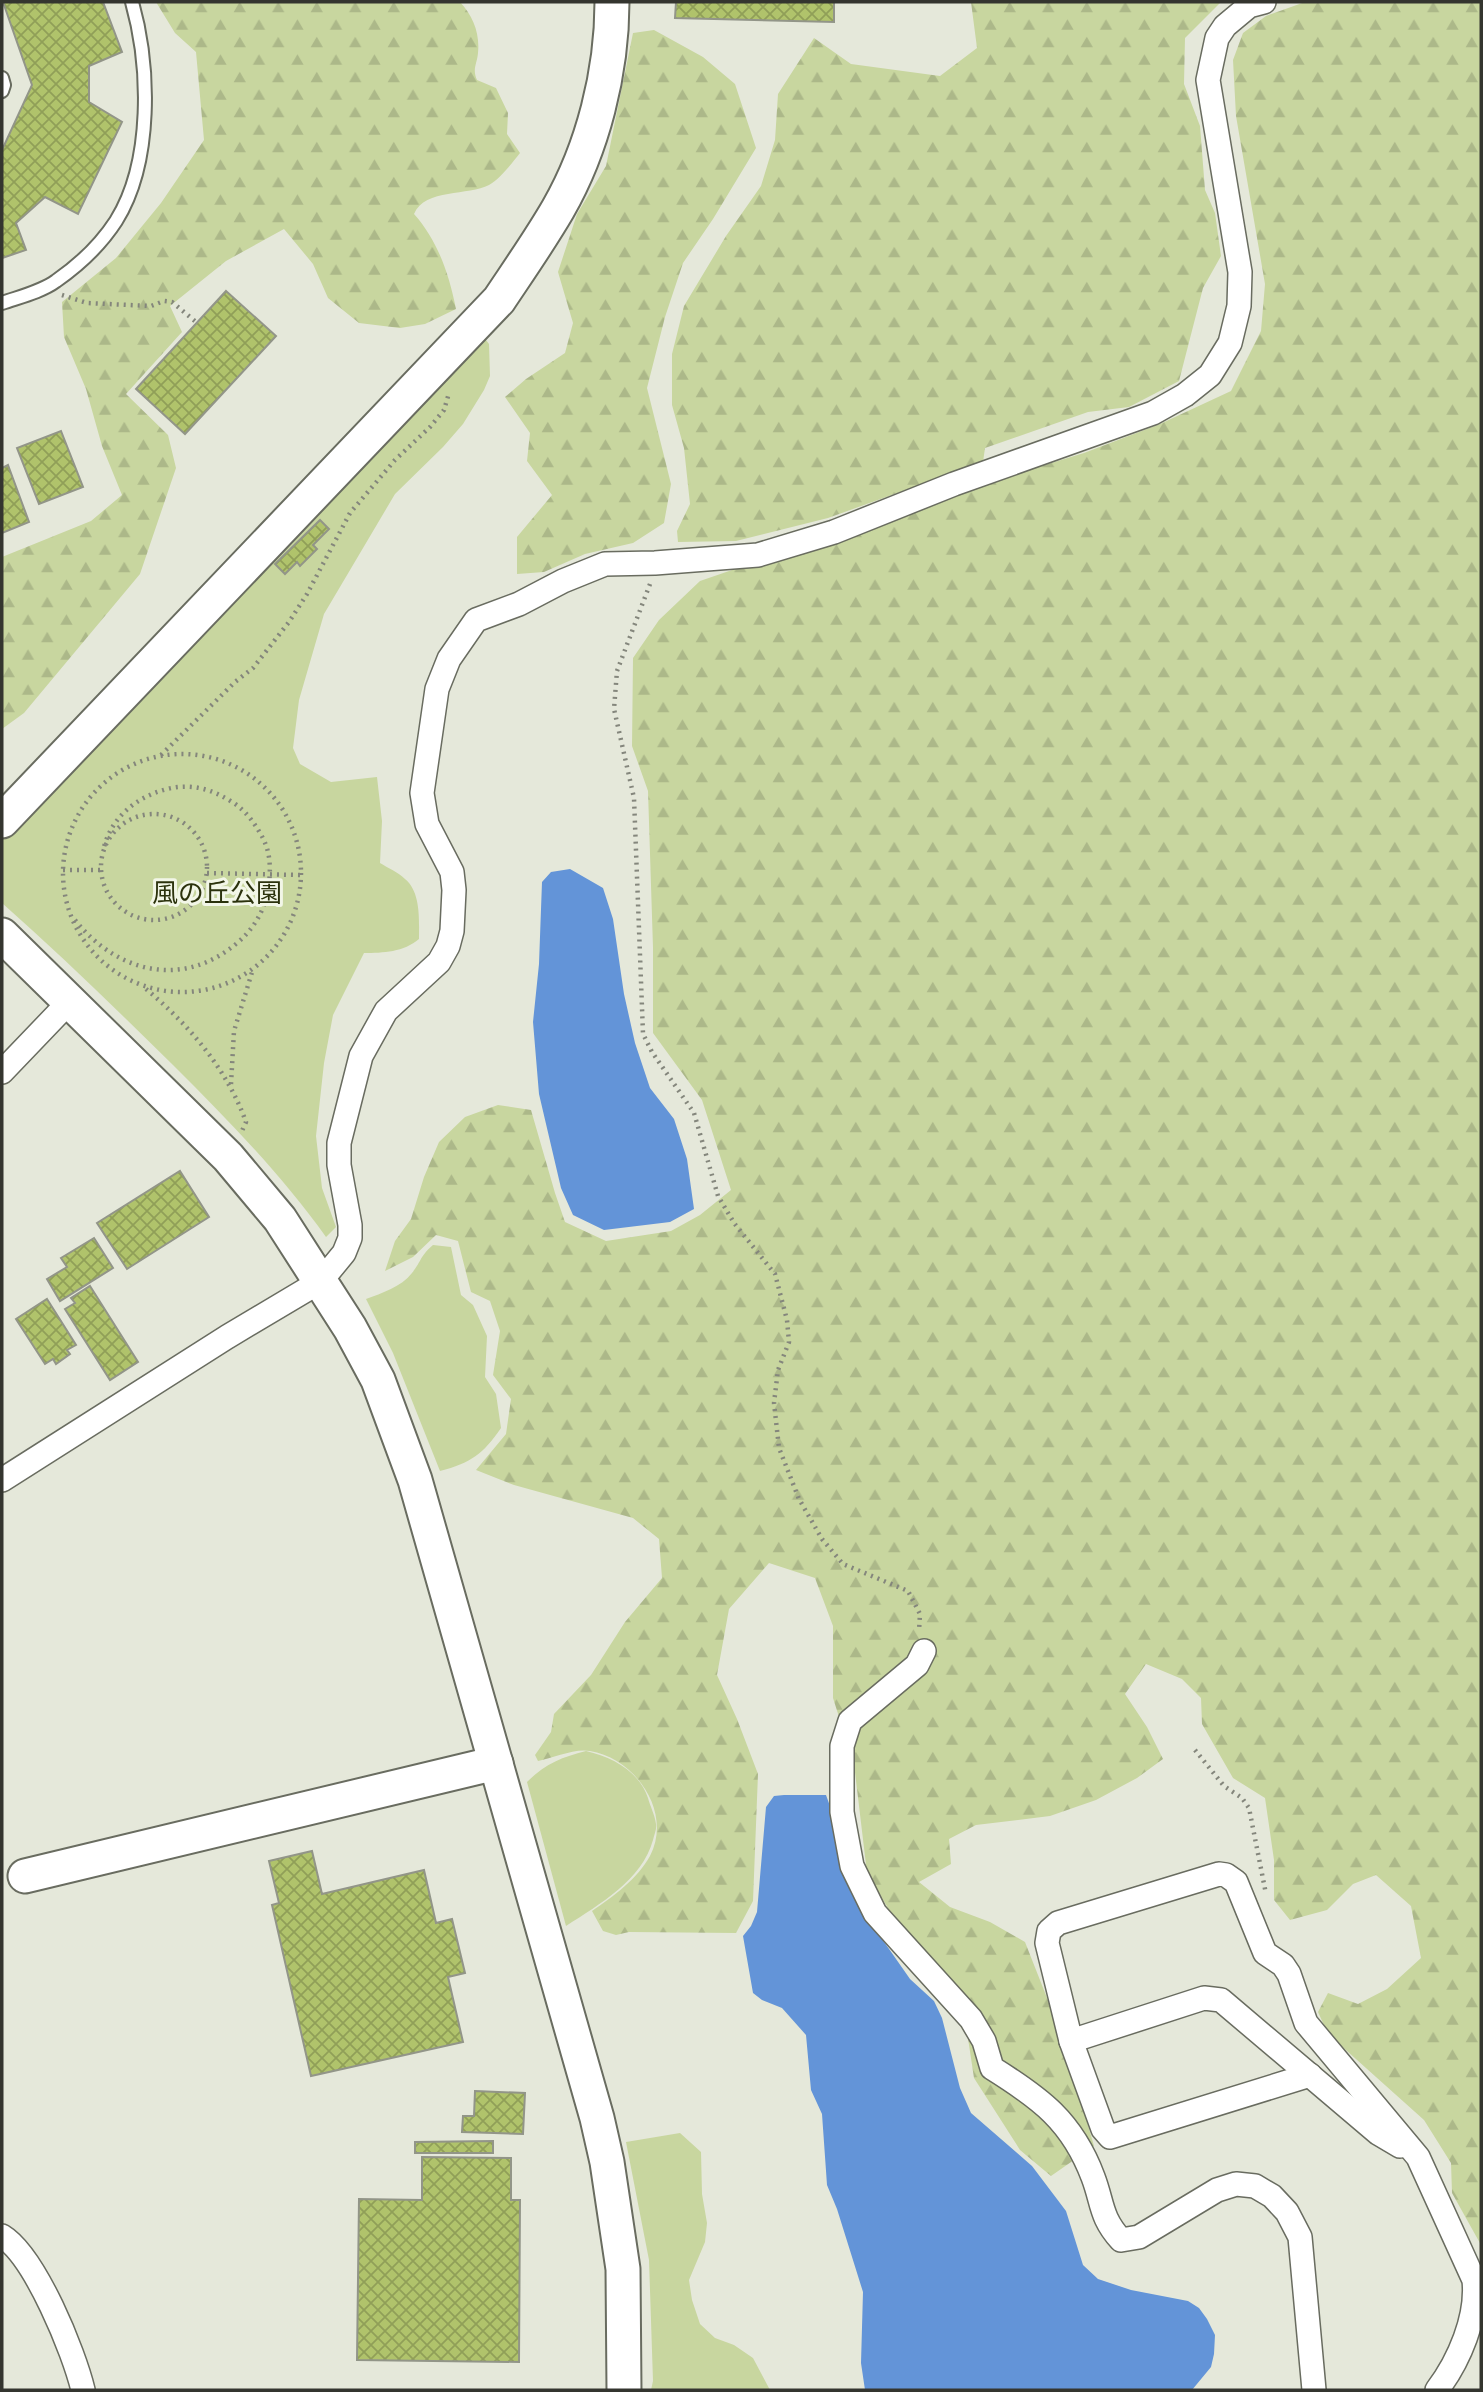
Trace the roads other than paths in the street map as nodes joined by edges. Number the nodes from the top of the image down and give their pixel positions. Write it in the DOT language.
graph roads {
  1 [pos="132,2"];
  2 [pos="612,2"];
  3 [pos="1264,2"];
  4 [pos="2,78"];
  5 [pos="2,91"];
  6 [pos="2,303"];
  7 [pos="2,821"];
  8 [pos="2,935"];
  9 [pos="71,1000"];
  10 [pos="2,1072"];
  11 [pos="321,1281"];
  12 [pos="2,1480"];
  13 [pos="924,1651"];
  14 [pos="496,1763"];
  15 [pos="25,1876"];
  16 [pos="1071,2040"];
  17 [pos="1310,2075"];
  18 [pos="1418,2157"];
  19 [pos="2,2236"];
  20 [pos="83,2390"];
  21 [pos="624,2390"];
  22 [pos="1314,2390"];
  23 [pos="1437,2390"];
  1 -- 6 [label="lane"];
  2 -- 7 [label="street"];
  3 -- 11 [label="street"];
  4 -- 5 [label="lane"];
  8 -- 9 [label="street"];
  9 -- 10 [label="street"];
  9 -- 11 [label="street"];
  11 -- 12 [label="street"];
  11 -- 14 [label="street"];
  13 -- 22 [label="street"];
  14 -- 15 [label="street"];
  14 -- 21 [label="street"];
  16 -- 17 [label="street"];
  16 -- 17 [label="street"];
  16 -- 18 [label="street"];
  17 -- 18 [label="street"];
  18 -- 23 [label="street"];
  19 -- 20 [label="street"];
}
